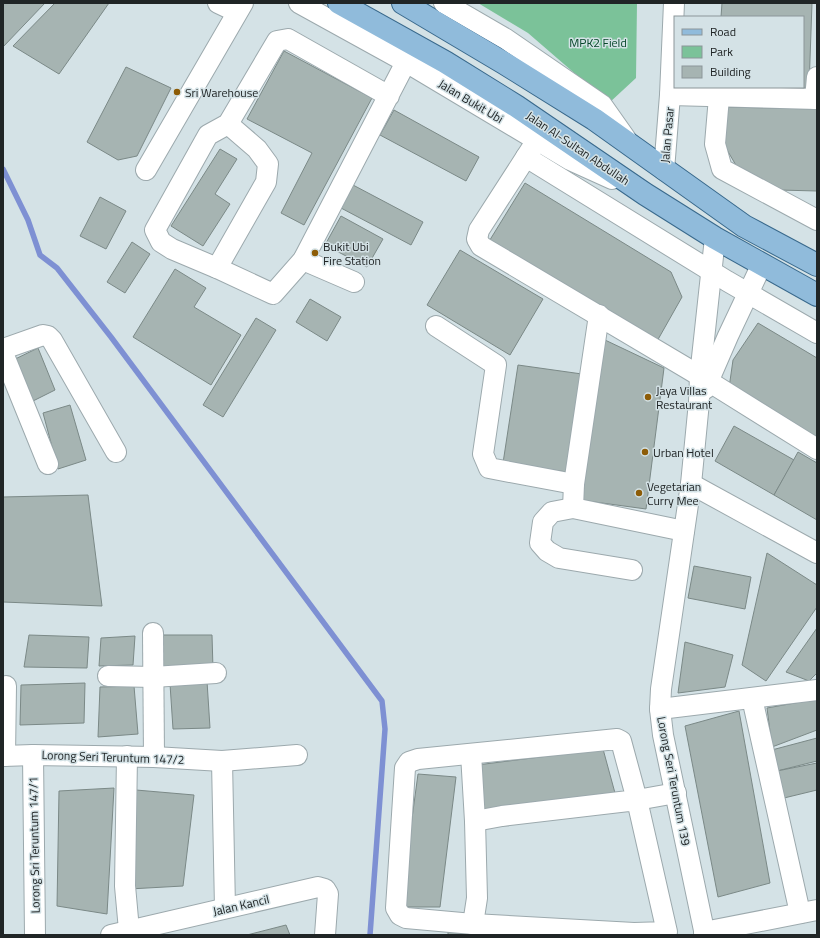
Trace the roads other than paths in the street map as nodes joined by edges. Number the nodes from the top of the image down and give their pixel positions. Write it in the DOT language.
graph roads {
  1 [pos="218,3"];
  2 [pos="299,3"];
  3 [pos="339,3"];
  4 [pos="403,3"];
  5 [pos="444,3"];
  6 [pos="674,3"];
  7 [pos="240,8"];
  8 [pos="406,62"];
  9 [pos="817,77"];
  10 [pos="670,95"];
  11 [pos="389,96"];
  12 [pos="719,97"];
  13 [pos="816,99"];
  14 [pos="228,124"];
  15 [pos="537,140"];
  16 [pos="629,144"];
  17 [pos="526,157"];
  18 [pos="146,170"];
  19 [pos="664,170"];
  20 [pos="645,194"];
  21 [pos="817,220"];
  22 [pos="715,238"];
  23 [pos="303,260"];
  24 [pos="762,264"];
  25 [pos="817,265"];
  26 [pos="218,268"];
  27 [pos="712,272"];
  28 [pos="354,282"];
  29 [pos="748,293"];
  30 [pos="817,295"];
  31 [pos="599,315"];
  32 [pos="436,326"];
  33 [pos="817,333"];
  34 [pos="3,349"];
  35 [pos="3,353"];
  36 [pos="704,378"];
  37 [pos="817,449"];
  38 [pos="116,452"];
  39 [pos="48,464"];
  40 [pos="574,484"];
  41 [pos="692,484"];
  42 [pos="573,508"];
  43 [pos="684,531"];
  44 [pos="817,553"];
  45 [pos="632,570"];
  46 [pos="153,633"];
  47 [pos="216,673"];
  48 [pos="108,676"];
  49 [pos="153,677"];
  50 [pos="6,686"];
  51 [pos="817,690"];
  52 [pos="752,698"];
  53 [pos="660,709"];
  54 [pos="470,754"];
  55 [pos="33,755"];
  56 [pos="297,755"];
  57 [pos="4,756"];
  58 [pos="127,756"];
  59 [pos="154,757"];
  60 [pos="222,761"];
  61 [pos="676,793"];
  62 [pos="637,800"];
  63 [pos="475,821"];
  64 [pos="225,908"];
  65 [pos="809,911"];
  66 [pos="473,924"];
  67 [pos="120,932"];
  68 [pos="668,934"];
  69 [pos="705,934"];
  70 [pos="35,935"];
  71 [pos="325,935"];
  1 -- 7 [label="street"];
  2 -- 8 [label="street, Jalan Bukit Ubi"];
  3 -- 20 [label="main road, Jalan Al-Sultan Abdullah"];
  4 -- 16 [label="main road"];
  5 -- 16 [label="street"];
  6 -- 10 [label="street, Jalan Pasar"];
  7 -- 18 [label="street"];
  8 -- 11 [label="street"];
  8 -- 15 [label="street, Jalan Bukit Ubi"];
  9 -- 13 [label="street"];
  10 -- 12 [label="street"];
  10 -- 19 [label="street, Jalan Pasar"];
  11 -- 14 [label="street"];
  11 -- 23 [label="street"];
  12 -- 13 [label="street"];
  12 -- 21 [label="street"];
  14 -- 26 [label="street"];
  14 -- 26 [label="street"];
  15 -- 17 [label="street"];
  15 -- 20 [label="street, Jalan Bukit Ubi"];
  16 -- 19 [label="main road"];
  17 -- 27 [label="street"];
  17 -- 31 [label="street"];
  19 -- 25 [label="main road"];
  20 -- 22 [label="main road, Jalan Al-Sultan Abdullah"];
  22 -- 24 [label="main road, Jalan Al-Sultan Abdullah"];
  22 -- 27 [label="street"];
  23 -- 26 [label="street"];
  23 -- 28 [label="street"];
  24 -- 29 [label="street, Lorong Seri Teruntum 139"];
  24 -- 30 [label="main road, Jalan Al-Sultan Abdullah"];
  27 -- 29 [label="street"];
  27 -- 36 [label="street"];
  29 -- 33 [label="street"];
  29 -- 36 [label="street, Lorong Seri Teruntum 139"];
  31 -- 36 [label="street"];
  31 -- 40 [label="street"];
  32 -- 40 [label="street"];
  34 -- 38 [label="street"];
  35 -- 39 [label="street"];
  36 -- 37 [label="street"];
  36 -- 41 [label="street, Lorong Seri Teruntum 139"];
  40 -- 42 [label="street"];
  41 -- 43 [label="street, Lorong Seri Teruntum 139"];
  41 -- 44 [label="street"];
  42 -- 43 [label="street"];
  42 -- 45 [label="street"];
  43 -- 53 [label="street, Lorong Seri Teruntum 139"];
  46 -- 49 [label="street"];
  47 -- 49 [label="street"];
  48 -- 49 [label="street"];
  49 -- 59 [label="street"];
  50 -- 57 [label="street"];
  51 -- 52 [label="street"];
  52 -- 53 [label="street"];
  52 -- 65 [label="street"];
  53 -- 61 [label="street, Lorong Seri Teruntum 139"];
  54 -- 62 [label="street"];
  54 -- 63 [label="street"];
  54 -- 66 [label="street"];
  55 -- 57 [label="street, Lorong Seri Teruntum 147/2"];
  55 -- 58 [label="street, Lorong Seri Teruntum 147/2"];
  55 -- 70 [label="street, Lorong Sri Teruntum 147/1"];
  56 -- 60 [label="street, Lorong Seri Teruntum 147/2"];
  58 -- 59 [label="street, Lorong Seri Teruntum 147/2"];
  58 -- 67 [label="street"];
  59 -- 60 [label="street, Lorong Seri Teruntum 147/2"];
  60 -- 64 [label="street"];
  61 -- 62 [label="street"];
  61 -- 69 [label="street, Lorong Seri Teruntum 139"];
  62 -- 63 [label="street"];
  62 -- 68 [label="street"];
  63 -- 66 [label="street"];
  64 -- 67 [label="street, Jalan Kancil"];
  64 -- 71 [label="street, Jalan Kancil"];
  65 -- 69 [label="street"];
  66 -- 68 [label="street"];
}
